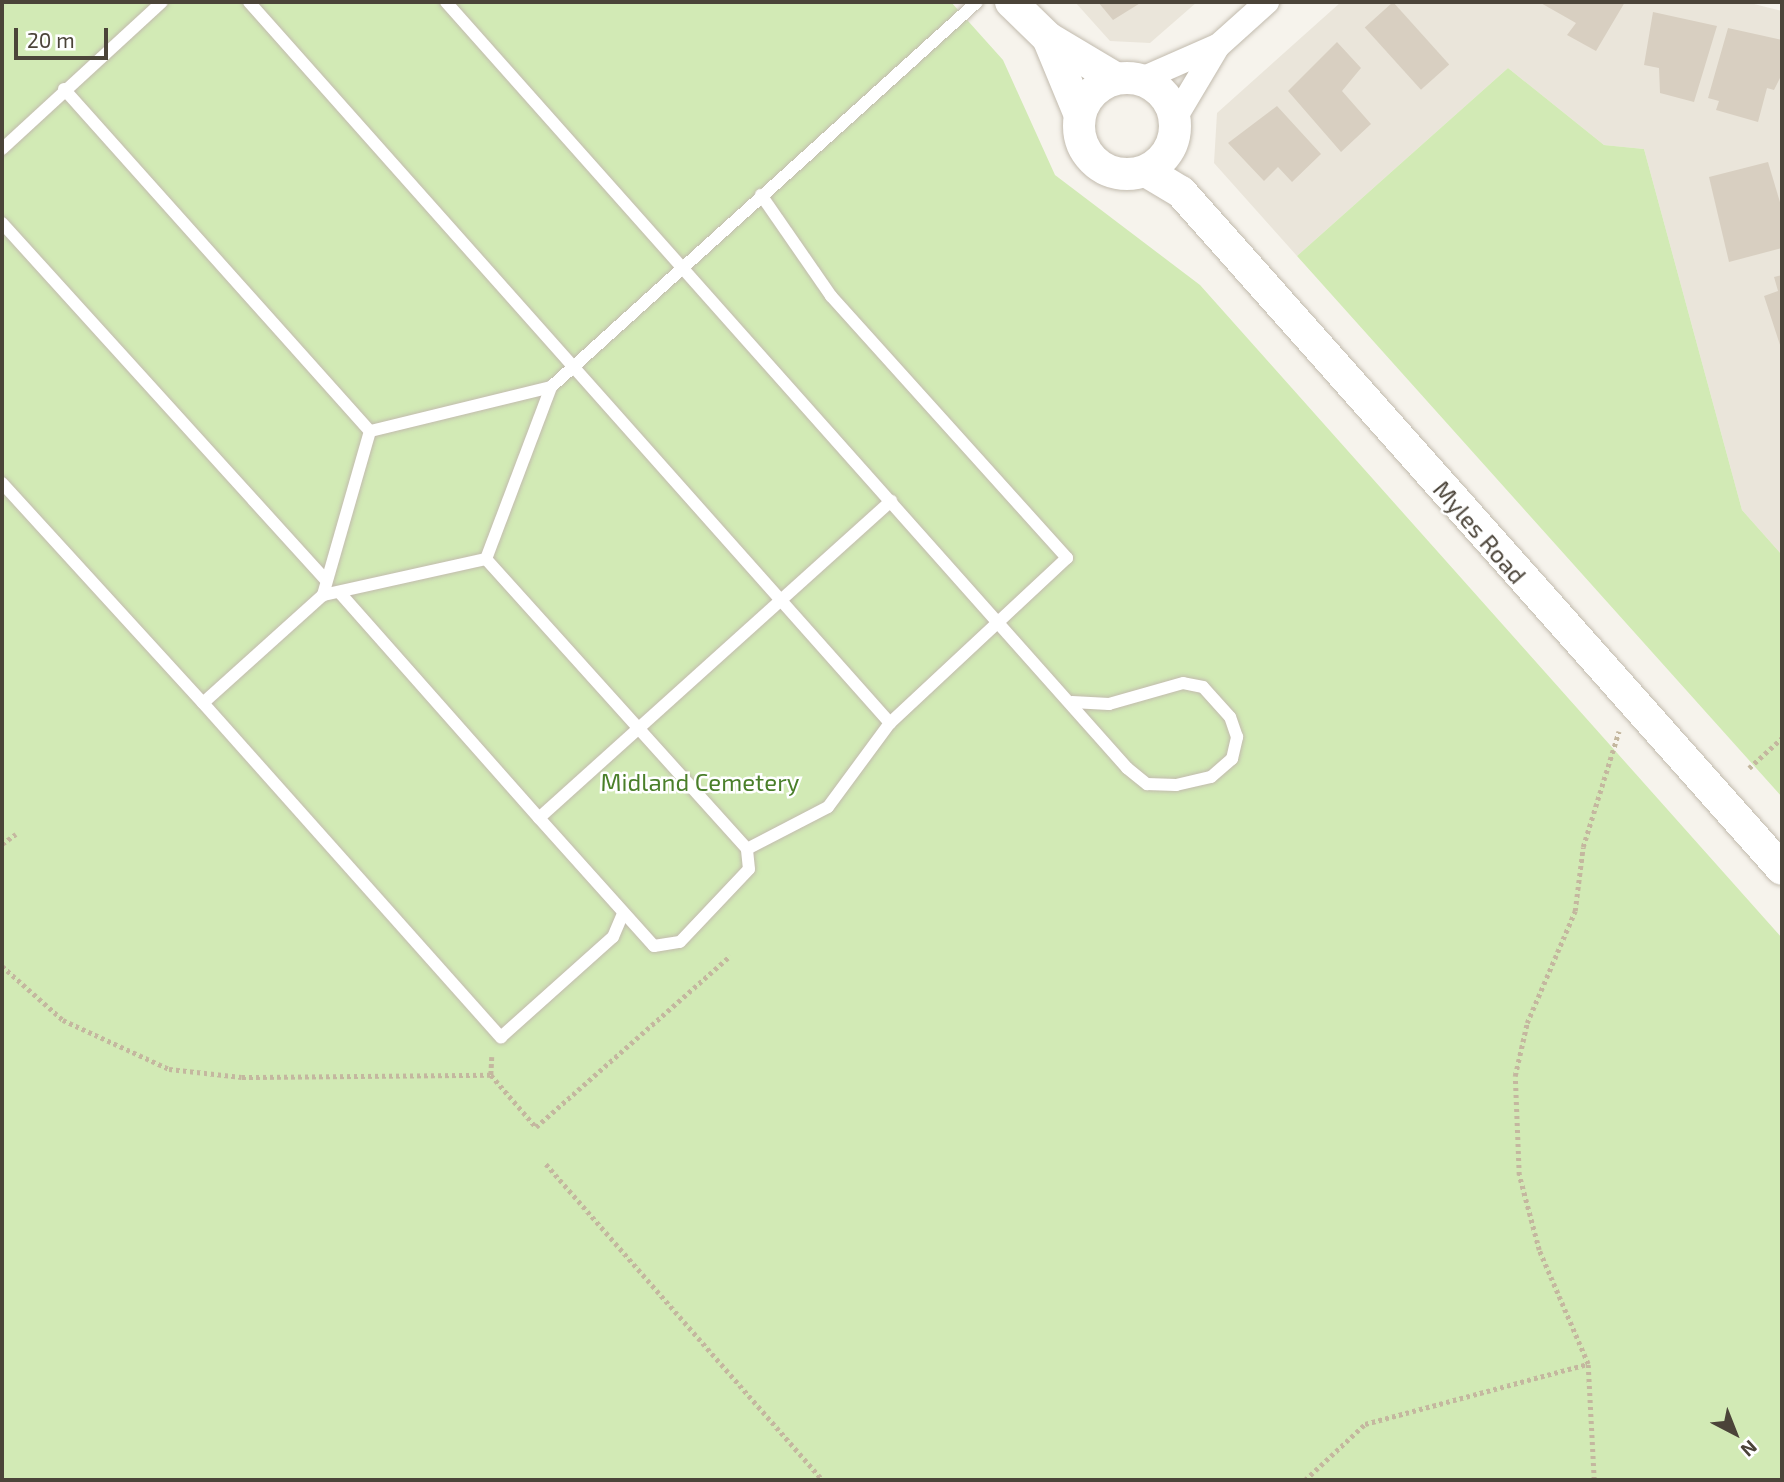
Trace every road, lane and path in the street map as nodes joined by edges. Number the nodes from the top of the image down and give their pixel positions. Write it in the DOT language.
graph roads {
  1 [pos="162,2"];
  2 [pos="249,2"];
  3 [pos="446,2"];
  4 [pos="977,2"];
  5 [pos="1011,2"];
  6 [pos="1267,2"];
  7 [pos="1048,38"];
  8 [pos="1218,46"];
  9 [pos="1129,79"];
  10 [pos="64,89"];
  11 [pos="1079,113"];
  12 [pos="1173,131"];
  13 [pos="2,149"];
  14 [pos="1146,171"];
  15 [pos="1181,192"];
  16 [pos="761,195"];
  17 [pos="2,223"];
  18 [pos="682,266"];
  19 [pos="573,364"];
  20 [pos="551,387"];
  21 [pos="370,431"];
  22 [pos="2,483"];
  23 [pos="891,501"];
  24 [pos="486,559"];
  25 [pos="326,580"];
  26 [pos="340,593"];
  27 [pos="323,595"];
  28 [pos="780,601"];
  29 [pos="1000,621"];
  30 [pos="1629,700"];
  31 [pos="1072,702"];
  32 [pos="203,704"];
  33 [pos="890,723"];
  34 [pos="638,729"];
  35 [pos="1782,738"];
  36 [pos="1749,768"];
  37 [pos="539,818"];
  38 [pos="16,834"];
  39 [pos="2,844"];
  40 [pos="747,849"];
  41 [pos="1782,869"];
  42 [pos="623,914"];
  43 [pos="730,956"];
  44 [pos="2,967"];
  45 [pos="501,1037"];
  46 [pos="491,1075"];
  47 [pos="546,1164"];
  48 [pos="1588,1364"];
  49 [pos="823,1480"];
  50 [pos="1305,1480"];
  51 [pos="1594,1480"];
  1 -- 10 [label="lane"];
  2 -- 19 [label="lane"];
  3 -- 18 [label="lane"];
  4 -- 16 [label="lane"];
  5 -- 7 [label="street"];
  6 -- 8 [label="street"];
  7 -- 9 [label="street"];
  7 -- 11 [label="street"];
  8 -- 9 [label="street"];
  8 -- 12 [label="street"];
  9 -- 11 [label="street"];
  9 -- 12 [label="street"];
  10 -- 13 [label="lane"];
  10 -- 21 [label="lane"];
  11 -- 14 [label="street"];
  12 -- 14 [label="street"];
  12 -- 15 [label="street"];
  14 -- 15 [label="street, Myles Road"];
  15 -- 30 [label="street, Myles Road"];
  16 -- 18 [label="lane"];
  16 -- 29 [label="lane"];
  17 -- 25 [label="lane"];
  18 -- 19 [label="lane"];
  18 -- 23 [label="lane"];
  19 -- 20 [label="lane"];
  19 -- 28 [label="lane"];
  20 -- 21 [label="lane"];
  20 -- 24 [label="lane"];
  21 -- 25 [label="lane"];
  22 -- 32 [label="lane"];
  23 -- 28 [label="lane"];
  23 -- 29 [label="lane"];
  24 -- 26 [label="lane"];
  24 -- 34 [label="lane"];
  25 -- 27 [label="lane"];
  26 -- 27 [label="lane"];
  26 -- 37 [label="lane"];
  27 -- 32 [label="lane"];
  28 -- 33 [label="lane"];
  28 -- 34 [label="lane"];
  29 -- 31 [label="lane"];
  29 -- 33 [label="lane"];
  30 -- 41 [label="street, Myles Road"];
  30 -- 48 [label="path"];
  31 -- 31 [label="lane"];
  32 -- 45 [label="lane"];
  33 -- 40 [label="lane"];
  34 -- 37 [label="lane"];
  34 -- 40 [label="lane"];
  35 -- 36 [label="path"];
  37 -- 42 [label="lane"];
  38 -- 39 [label="path"];
  40 -- 42 [label="lane"];
  42 -- 45 [label="lane"];
  43 -- 46 [label="path"];
  44 -- 46 [label="path"];
  45 -- 46 [label="path"];
  47 -- 49 [label="path"];
  48 -- 50 [label="path"];
  48 -- 51 [label="path"];
}
